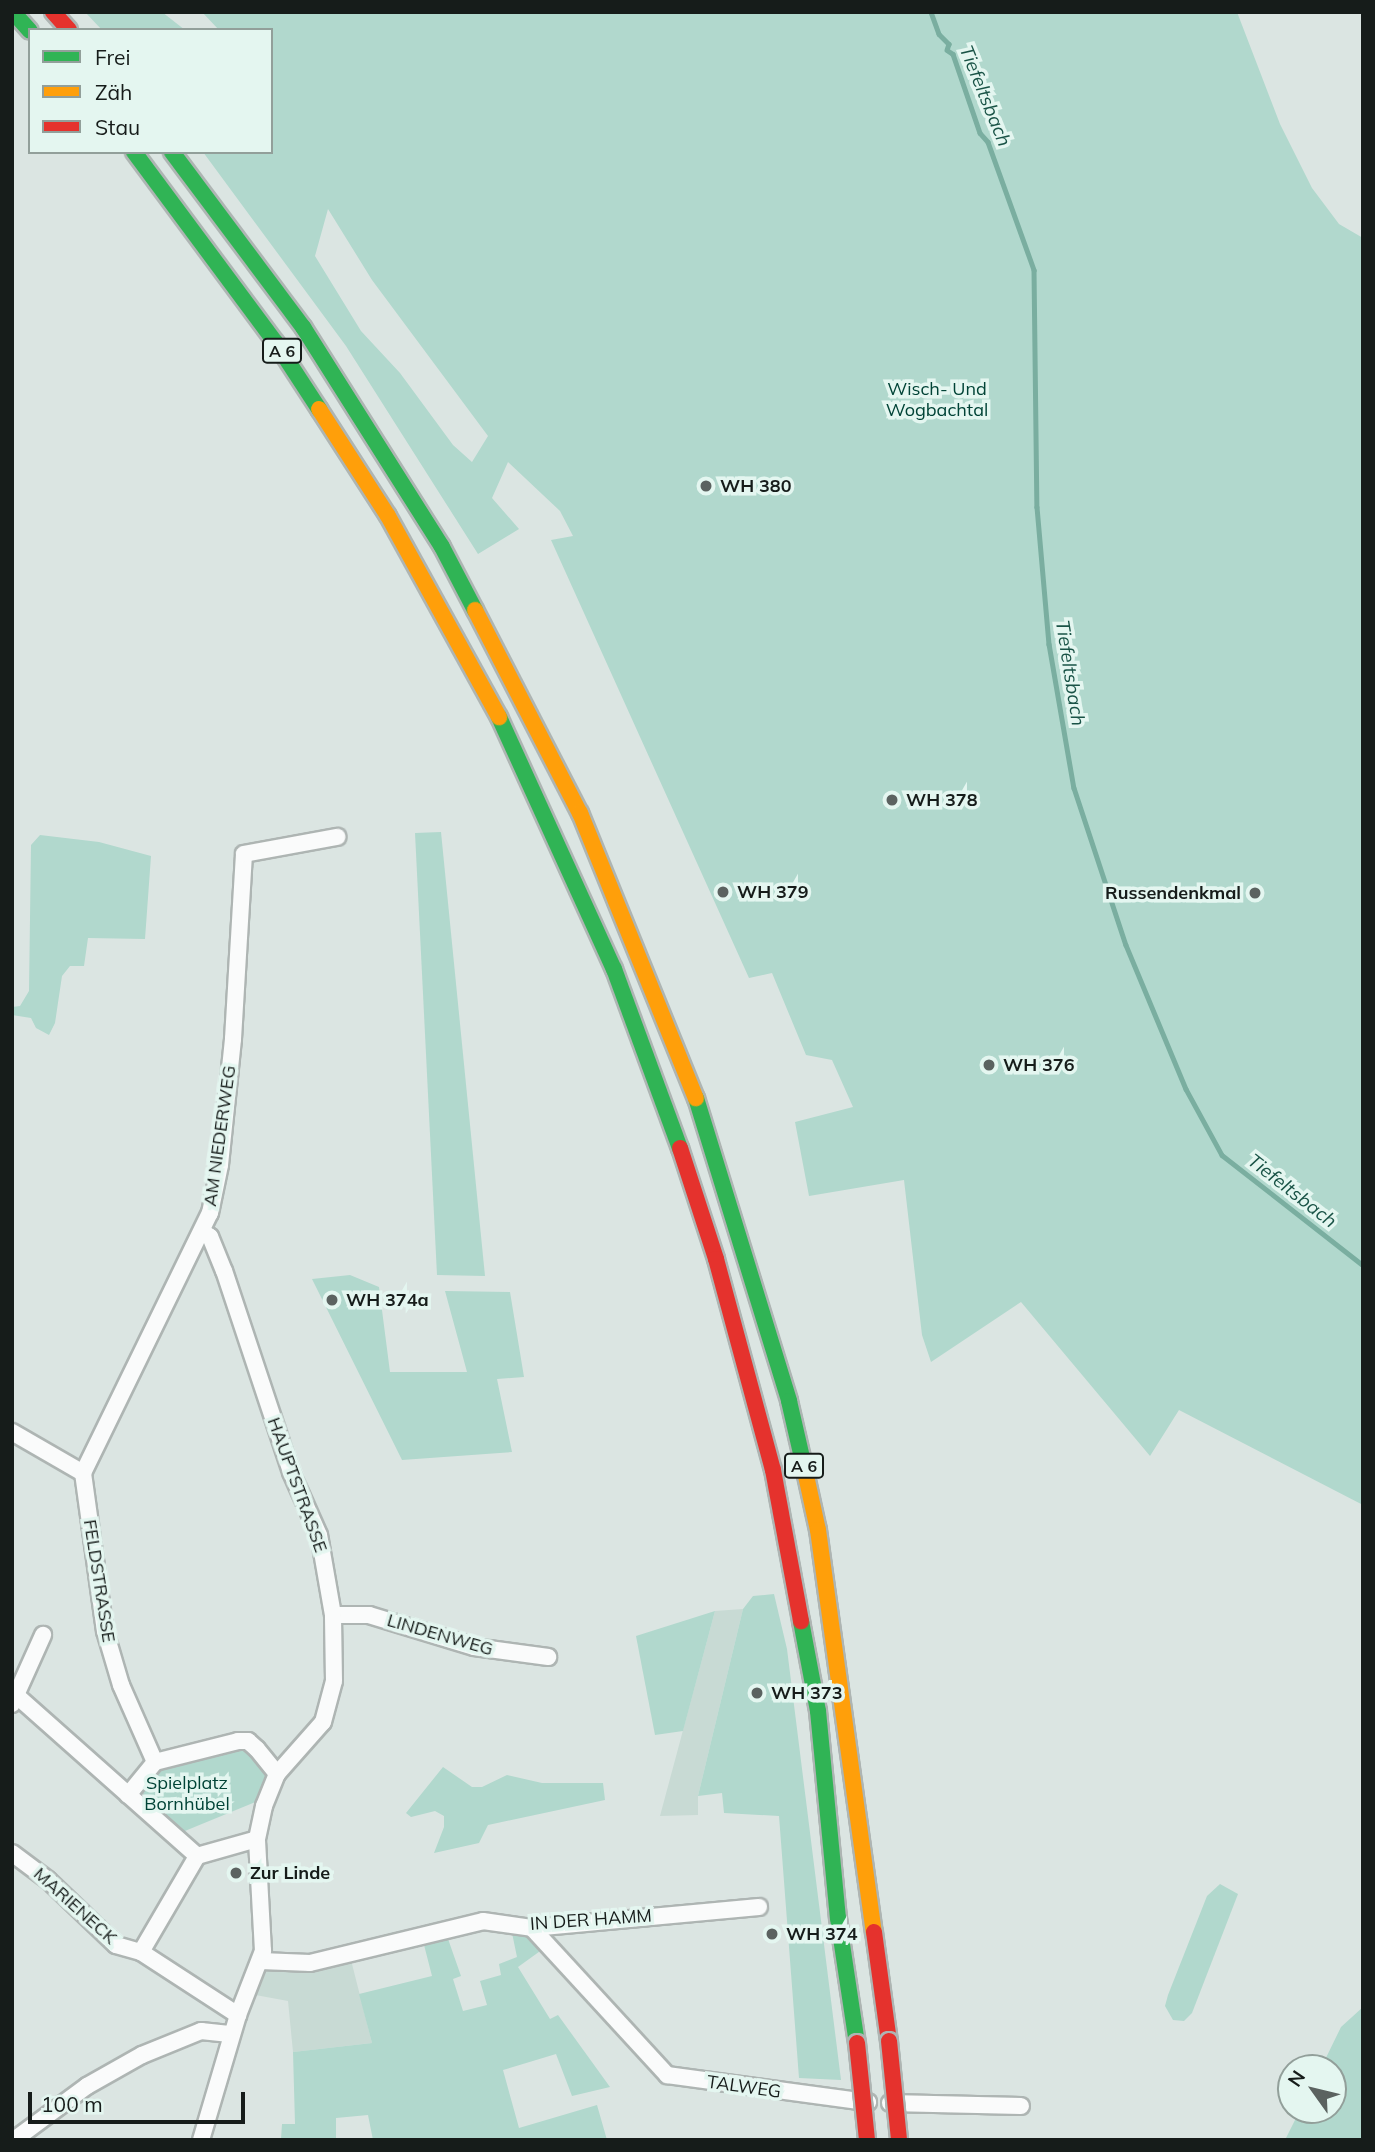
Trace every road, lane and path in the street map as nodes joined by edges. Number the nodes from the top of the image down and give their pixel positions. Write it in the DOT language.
graph roads {
  1 [pos="13,12"];
  2 [pos="53,12"];
  3 [pos="67,28"];
  4 [pos="28,29"];
  5 [pos="135,154"];
  6 [pos="173,154"];
  7 [pos="337,837"];
  8 [pos="202,1231"];
  9 [pos="12,1432"];
  10 [pos="83,1473"];
  11 [pos="333,1615"];
  12 [pos="43,1635"];
  13 [pos="548,1657"];
  14 [pos="15,1700"];
  15 [pos="155,1762"];
  16 [pos="277,1774"];
  17 [pos="128,1795"];
  18 [pos="257,1839"];
  19 [pos="12,1853"];
  20 [pos="197,1856"];
  21 [pos="759,1907"];
  22 [pos="532,1928"];
  23 [pos="141,1952"];
  24 [pos="261,1961"];
  25 [pos="238,2015"];
  26 [pos="232,2034"];
  27 [pos="1021,2106"];
  28 [pos="14,2140"];
  29 [pos="201,2140"];
  30 [pos="867,2140"];
  31 [pos="899,2140"];
  1 -- 4 [label="highway"];
  2 -- 3 [label="highway"];
  5 -- 30 [label="highway, A 6, bridge"];
  6 -- 31 [label="highway, A 6, bridge"];
  7 -- 8 [label="street, AM NIEDERWEG"];
  8 -- 10 [label="street, AM NIEDERWEG"];
  8 -- 11 [label="street, HAUPTSTRASSE"];
  9 -- 10 [label="street"];
  10 -- 15 [label="street, FELDSTRASSE"];
  11 -- 13 [label="street, LINDENWEG"];
  11 -- 16 [label="street, HAUPTSTRASSE"];
  12 -- 14 [label="street"];
  14 -- 17 [label="street"];
  15 -- 16 [label="street"];
  15 -- 17 [label="street"];
  16 -- 18 [label="street, HAUPTSTRASSE"];
  17 -- 20 [label="street"];
  18 -- 20 [label="street"];
  18 -- 24 [label="street, HAUPTSTRASSE"];
  19 -- 23 [label="street, MARIENECK"];
  20 -- 23 [label="street"];
  21 -- 22 [label="street, IN DER HAMM"];
  22 -- 24 [label="street, IN DER HAMM"];
  22 -- 27 [label="street, TALWEG"];
  23 -- 25 [label="street, MARIENECK"];
  24 -- 25 [label="street, HAUPTSTRASSE"];
  25 -- 26 [label="street, HAUPTSTRASSE"];
  26 -- 28 [label="street"];
  26 -- 29 [label="street, HAUPTSTRASSE"];
}
